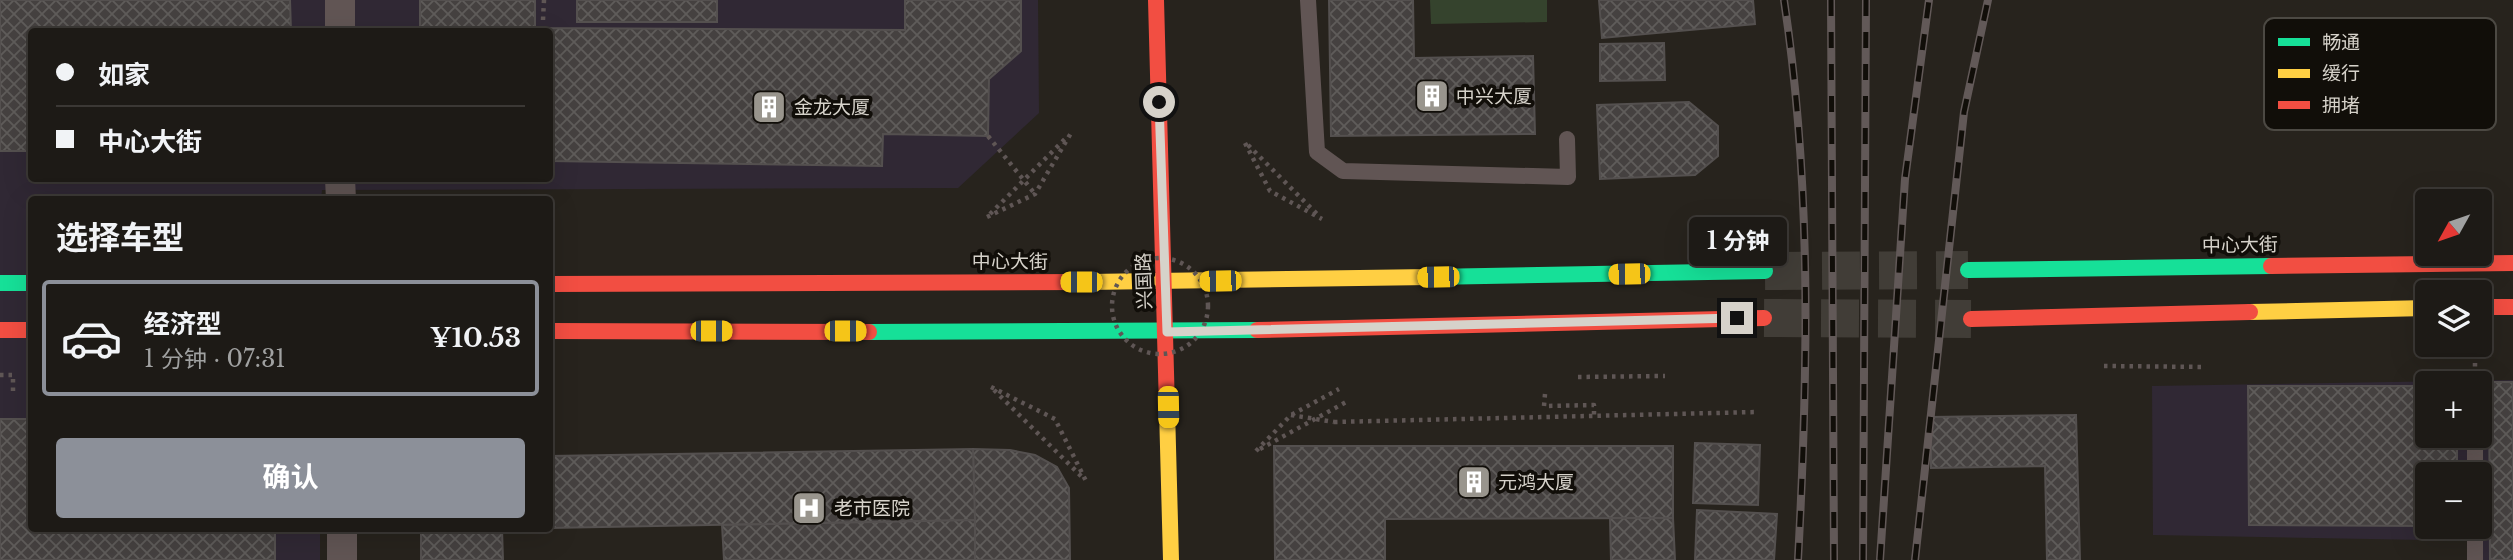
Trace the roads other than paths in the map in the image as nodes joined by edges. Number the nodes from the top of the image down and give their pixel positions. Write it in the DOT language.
graph roads {
  1 [pos="340,0"];
  2 [pos="1156,0"];
  3 [pos="1308,0"];
  4 [pos="340,28"];
  5 [pos="1567,139"];
  6 [pos="2513,263"];
  7 [pos="1968,270"];
  8 [pos="1765,271"];
  9 [pos="1165,282"];
  10 [pos="0,283"];
  11 [pos="28,283"];
  12 [pos="553,284"];
  13 [pos="2492,307"];
  14 [pos="2513,307"];
  15 [pos="2415,309"];
  16 [pos="1764,317"];
  17 [pos="1971,318"];
  18 [pos="0,330"];
  19 [pos="28,330"];
  20 [pos="553,331"];
  21 [pos="1167,332"];
  22 [pos="342,532"];
  23 [pos="2475,539"];
  24 [pos="342,560"];
  25 [pos="1171,560"];
  26 [pos="2475,560"];
  1 -- 4 [label="street"];
  2 -- 9 [label="main road, 兴国路"];
  3 -- 5 [label="lane"];
  6 -- 7 [label="main road, 中心大街"];
  8 -- 9 [label="main road, 中心大街"];
  9 -- 12 [label="main road, 中心大街"];
  9 -- 21 [label="main road, 兴国路"];
  10 -- 11 [label="main road"];
  13 -- 14 [label="main road"];
  15 -- 17 [label="main road"];
  16 -- 21 [label="main road"];
  18 -- 19 [label="main road"];
  20 -- 21 [label="main road"];
  21 -- 25 [label="main road, 兴国路"];
  22 -- 24 [label="street"];
  23 -- 26 [label="lane"];
}
